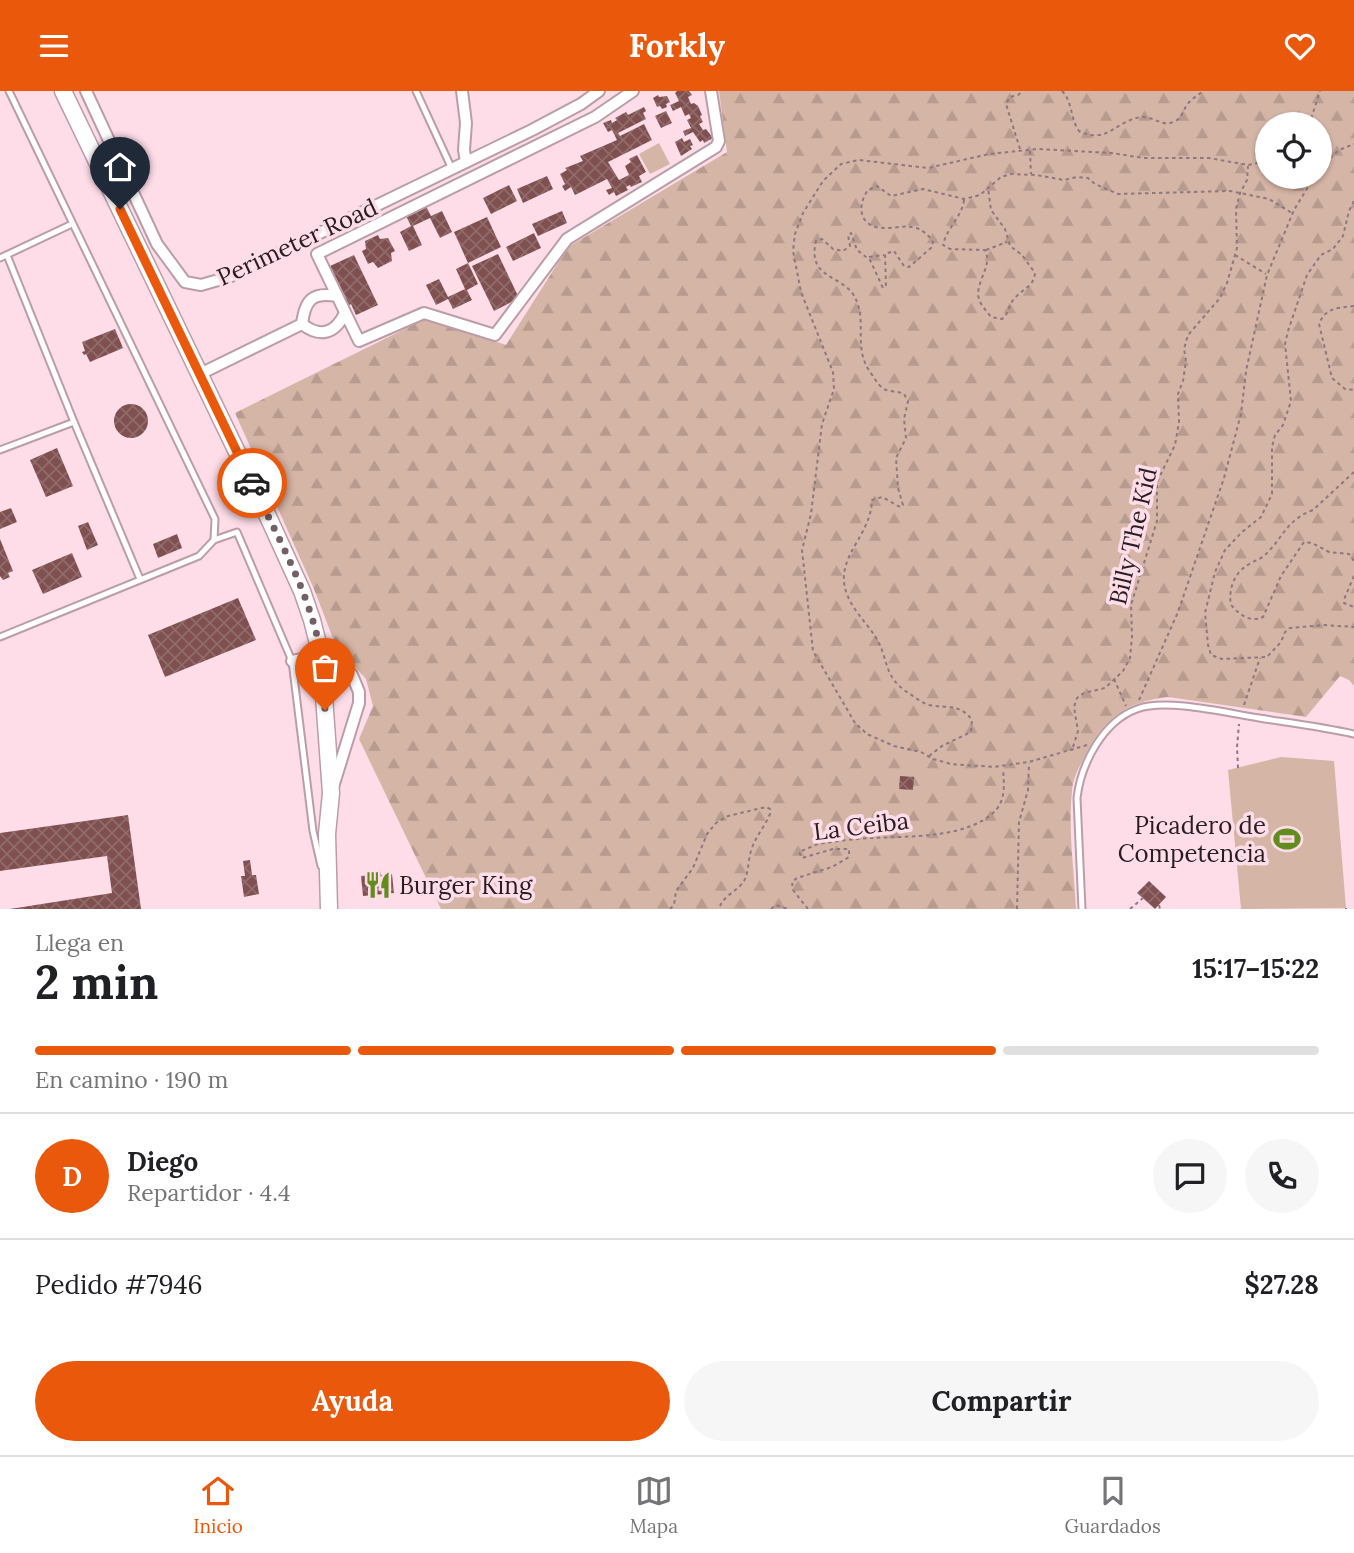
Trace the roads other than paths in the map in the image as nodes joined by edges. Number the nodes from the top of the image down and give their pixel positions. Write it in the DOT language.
graph roads {
  1 [pos="9,91"];
  2 [pos="62,91"];
  3 [pos="86,91"];
  4 [pos="416,91"];
  5 [pos="462,91"];
  6 [pos="599,91"];
  7 [pos="633,91"];
  8 [pos="711,91"];
  9 [pos="467,162"];
  10 [pos="452,169"];
  11 [pos="72,224"];
  12 [pos="7,255"];
  13 [pos="0,258"];
  14 [pos="337,296"];
  15 [pos="345,313"];
  16 [pos="302,324"];
  17 [pos="200,373"];
  18 [pos="74,422"];
  19 [pos="0,450"];
  20 [pos="214,540"];
  21 [pos="140,579"];
  22 [pos="0,637"];
  23 [pos="321,655"];
  24 [pos="292,661"];
  25 [pos="1354,734"];
  26 [pos="331,793"];
  27 [pos="328,901"];
  28 [pos="1082,909"];
  1 -- 11 [label="lane"];
  2 -- 17 [label="street"];
  3 -- 10 [label="street, Perimeter Road"];
  4 -- 10 [label="lane"];
  5 -- 9 [label="street"];
  6 -- 9 [label="street, Perimeter Road"];
  7 -- 14 [label="street"];
  8 -- 15 [label="street"];
  9 -- 10 [label="street, Perimeter Road"];
  11 -- 12 [label="lane"];
  11 -- 20 [label="lane"];
  12 -- 13 [label="lane"];
  12 -- 18 [label="lane"];
  14 -- 15 [label="street"];
  14 -- 16 [label="street"];
  15 -- 16 [label="street"];
  16 -- 17 [label="street"];
  17 -- 23 [label="street"];
  18 -- 19 [label="lane"];
  18 -- 21 [label="lane"];
  20 -- 21 [label="lane"];
  20 -- 24 [label="lane"];
  21 -- 22 [label="lane"];
  23 -- 24 [label="street"];
  23 -- 26 [label="street"];
  23 -- 26 [label="street"];
  24 -- 27 [label="lane"];
  25 -- 28 [label="lane"];
  26 -- 27 [label="street"];
}
